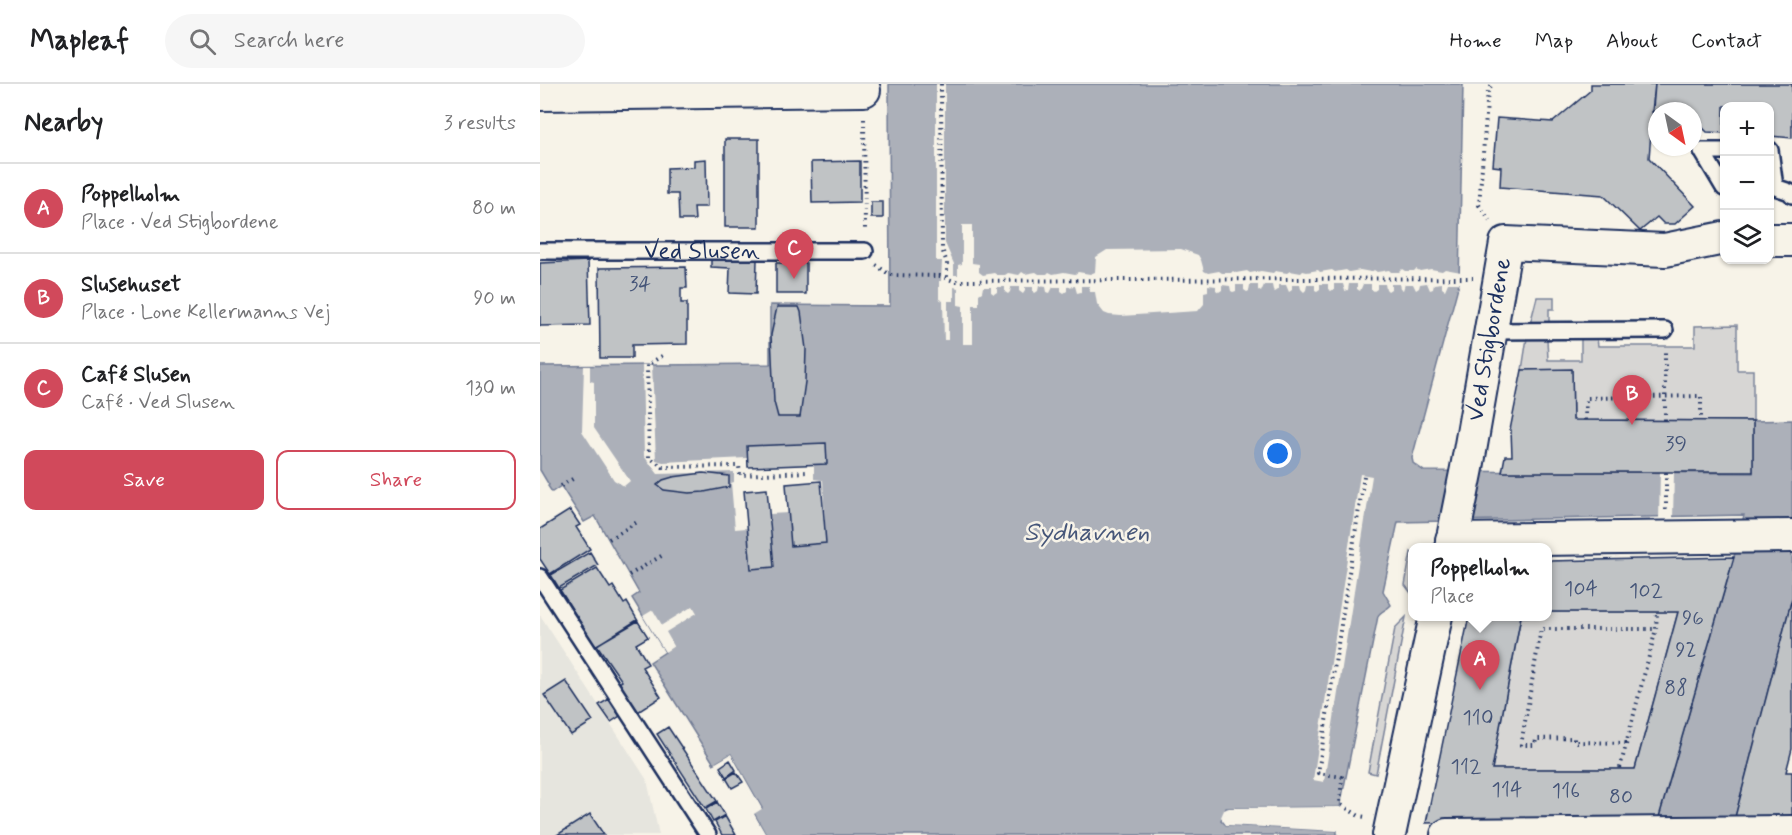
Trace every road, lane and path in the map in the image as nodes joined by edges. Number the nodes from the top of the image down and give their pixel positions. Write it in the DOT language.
graph roads {
  1 [pos="941,84"];
  2 [pos="1494,84"];
  3 [pos="864,90"];
  4 [pos="540,94"];
  5 [pos="1720,151"];
  6 [pos="1771,156"];
  7 [pos="1720,180"];
  8 [pos="1792,195"];
  9 [pos="1720,239"];
  10 [pos="1774,240"];
  11 [pos="1792,240"];
  12 [pos="1506,243"];
  13 [pos="865,250"];
  14 [pos="540,251"];
  15 [pos="877,266"];
  16 [pos="1460,277"];
  17 [pos="947,279"];
  18 [pos="1665,330"];
  19 [pos="1490,331"];
  20 [pos="1665,353"];
  21 [pos="662,356"];
  22 [pos="1665,397"];
  23 [pos="1586,420"];
  24 [pos="1665,420"];
  25 [pos="1701,421"];
  26 [pos="807,472"];
  27 [pos="1666,472"];
  28 [pos="1364,476"];
  29 [pos="574,478"];
  30 [pos="561,486"];
  31 [pos="1666,511"];
  32 [pos="639,521"];
  33 [pos="1792,536"];
  34 [pos="1453,538"];
  35 [pos="609,539"];
  36 [pos="663,555"];
  37 [pos="629,575"];
  38 [pos="540,577"];
  39 [pos="1657,612"];
  40 [pos="1435,621"];
  41 [pos="1656,628"];
  42 [pos="1626,743"];
  43 [pos="1620,768"];
  44 [pos="1359,816"];
  45 [pos="1792,832"];
  46 [pos="708,835"];
  47 [pos="1389,835"];
  48 [pos="1447,835"];
  1 -- 17 [label="path"];
  2 -- 12 [label="path"];
  3 -- 4 [label="street"];
  3 -- 13 [label="path"];
  5 -- 7 [label="lane"];
  6 -- 8 [label="lane"];
  9 -- 12 [label="street, Ved Stigbordene"];
  10 -- 11 [label="street"];
  12 -- 19 [label="street, Ved Stigbordene"];
  13 -- 14 [label="lane, Ved Slusen"];
  15 -- 17 [label="path"];
  16 -- 17 [label="path"];
  18 -- 19 [label="lane"];
  19 -- 34 [label="street, Ved Stigbordene"];
  20 -- 22 [label="path"];
  21 -- 26 [label="path"];
  22 -- 23 [label="path"];
  22 -- 24 [label="path"];
  22 -- 25 [label="path"];
  27 -- 31 [label="path"];
  28 -- 44 [label="path"];
  29 -- 30 [label="path"];
  32 -- 35 [label="path"];
  33 -- 34 [label="street"];
  36 -- 37 [label="path"];
  38 -- 46 [label="lane"];
  39 -- 41 [label="path"];
  40 -- 47 [label="street"];
  41 -- 42 [label="path"];
  41 -- 42 [label="path"];
  42 -- 43 [label="path"];
  45 -- 48 [label="street"];
}
